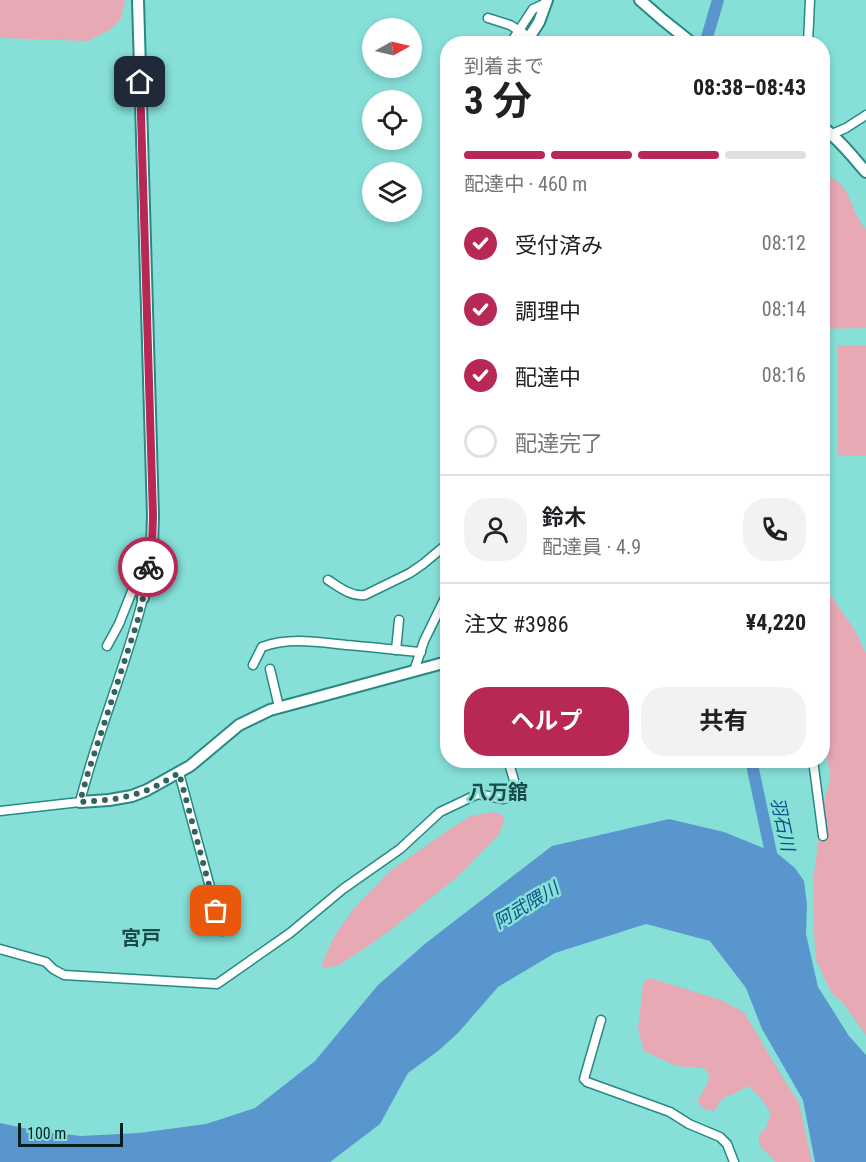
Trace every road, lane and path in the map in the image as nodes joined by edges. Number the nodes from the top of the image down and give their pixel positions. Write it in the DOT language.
graph roads {
  1 [pos="138,0"];
  2 [pos="640,0"];
  3 [pos="810,0"];
  4 [pos="546,2"];
  5 [pos="488,18"];
  6 [pos="518,30"];
  7 [pos="515,36"];
  8 [pos="523,36"];
  9 [pos="530,36"];
  10 [pos="684,36"];
  11 [pos="808,36"];
  12 [pos="866,116"];
  13 [pos="830,131"];
  14 [pos="830,134"];
  15 [pos="866,172"];
  16 [pos="440,550"];
  17 [pos="149,563"];
  18 [pos="328,580"];
  19 [pos="143,598"];
  20 [pos="440,608"];
  21 [pos="399,620"];
  22 [pos="107,646"];
  23 [pos="396,650"];
  24 [pos="421,652"];
  25 [pos="440,664"];
  26 [pos="253,665"];
  27 [pos="270,669"];
  28 [pos="414,671"];
  29 [pos="279,707"];
  30 [pos="510,768"];
  31 [pos="814,768"];
  32 [pos="179,773"];
  33 [pos="80,802"];
  34 [pos="0,811"];
  35 [pos="823,836"];
  36 [pos="222,931"];
  37 [pos="0,949"];
  38 [pos="601,1020"];
  39 [pos="734,1162"];
  1 -- 17 [label="street"];
  2 -- 10 [label="street"];
  3 -- 11 [label="street"];
  4 -- 6 [label="street"];
  4 -- 9 [label="street"];
  5 -- 6 [label="street"];
  6 -- 7 [label="street"];
  6 -- 8 [label="street"];
  12 -- 13 [label="street"];
  14 -- 15 [label="street"];
  16 -- 18 [label="street"];
  17 -- 19 [label="street"];
  17 -- 22 [label="street"];
  19 -- 33 [label="street"];
  20 -- 24 [label="street"];
  21 -- 23 [label="street"];
  23 -- 24 [label="street"];
  23 -- 26 [label="street"];
  24 -- 28 [label="street"];
  25 -- 28 [label="street"];
  27 -- 29 [label="street"];
  28 -- 29 [label="street"];
  29 -- 32 [label="street"];
  30 -- 37 [label="street"];
  31 -- 35 [label="street"];
  32 -- 33 [label="street"];
  32 -- 36 [label="street"];
  33 -- 34 [label="street"];
  38 -- 39 [label="street"];
}
